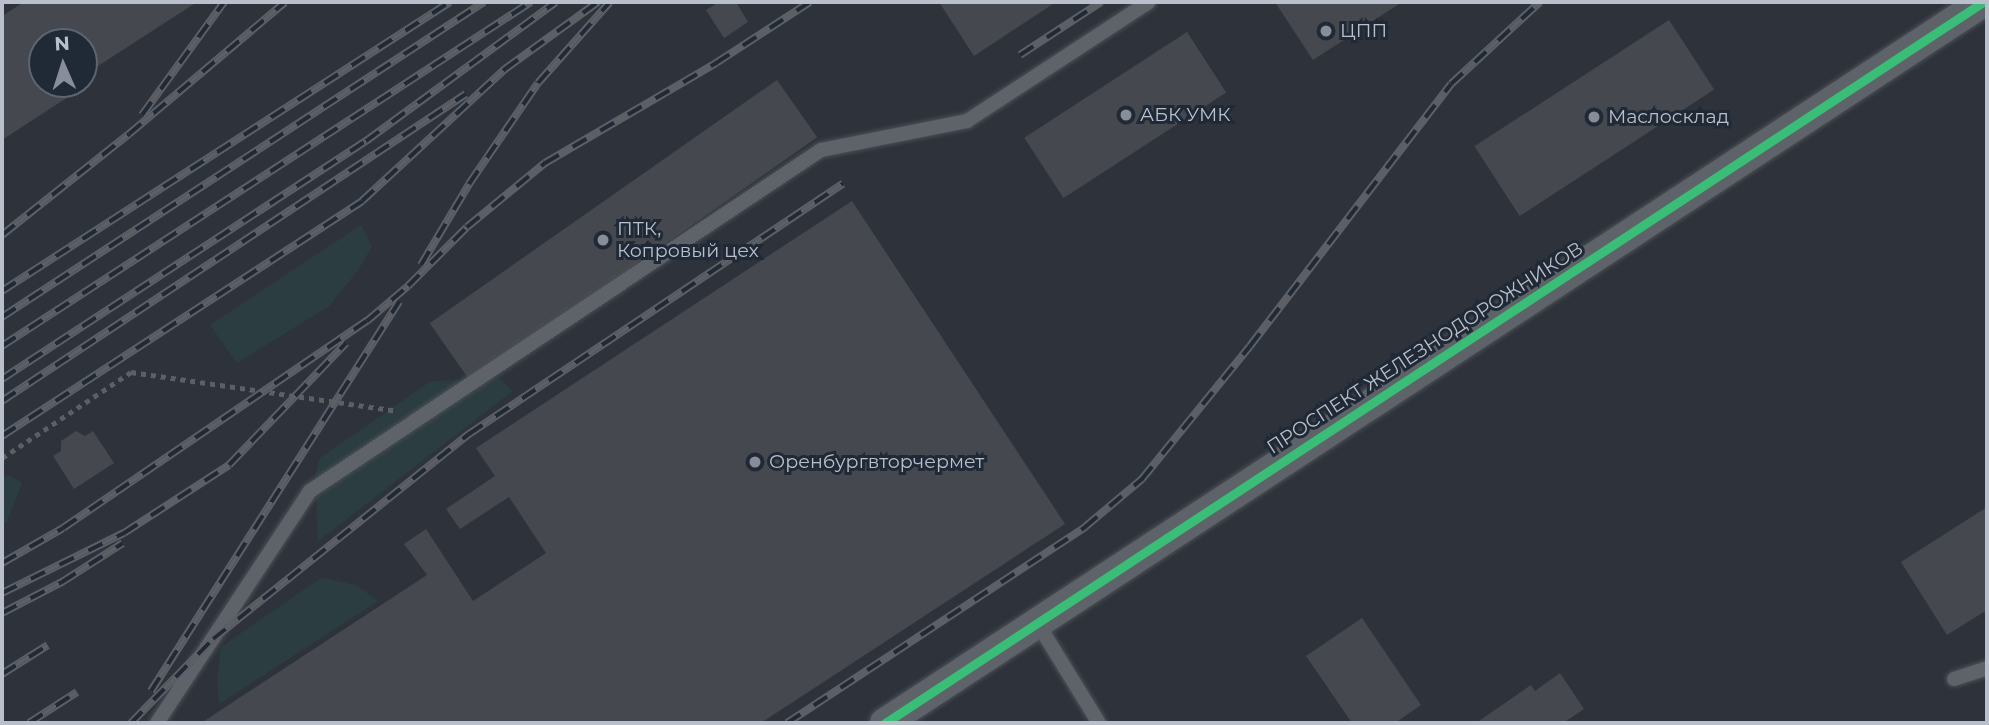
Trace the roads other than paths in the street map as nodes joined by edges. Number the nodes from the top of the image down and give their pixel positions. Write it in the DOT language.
graph roads {
  1 [pos="1149,2"];
  2 [pos="1983,2"];
  3 [pos="1038,624"];
  4 [pos="1987,668"];
  5 [pos="1954,679"];
  6 [pos="157,723"];
  7 [pos="885,723"];
  8 [pos="1100,723"];
  1 -- 6 [label="lane"];
  2 -- 3 [label="street, ПРОСПЕКТ ЖЕЛЕЗНОДОРОЖНИКОВ"];
  3 -- 7 [label="street, ПРОСПЕКТ ЖЕЛЕЗНОДОРОЖНИКОВ"];
  3 -- 8 [label="lane"];
  4 -- 5 [label="lane"];
}
